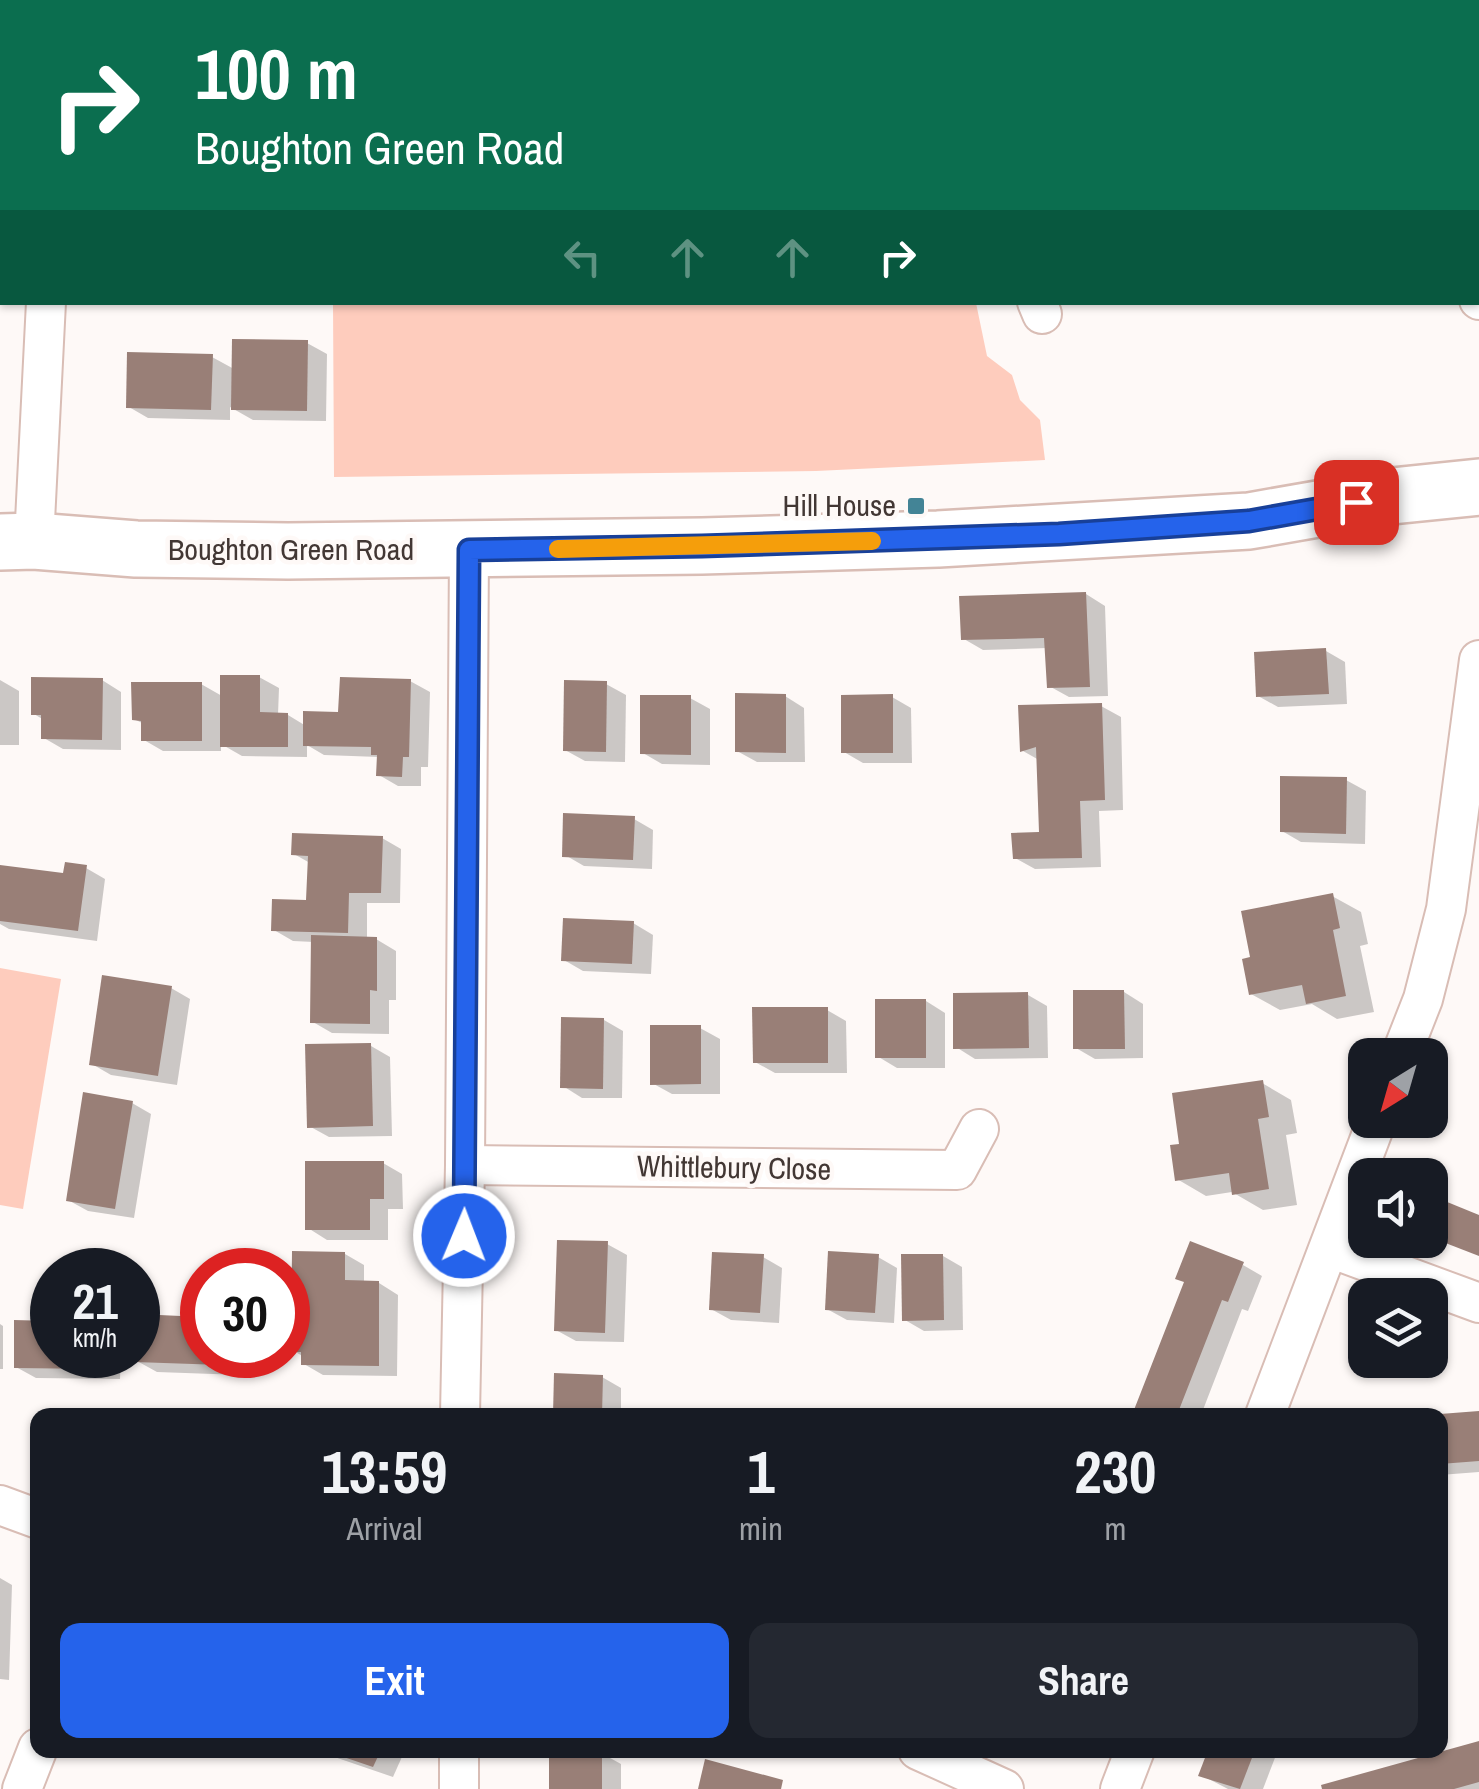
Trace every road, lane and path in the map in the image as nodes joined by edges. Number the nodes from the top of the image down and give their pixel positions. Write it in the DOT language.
graph roads {
  1 [pos="46,305"];
  2 [pos="1479,487"];
  3 [pos="17,541"];
  4 [pos="469,550"];
  5 [pos="1479,660"];
  6 [pos="1463,911"];
  7 [pos="1408,1038"];
  8 [pos="980,1129"];
  9 [pos="1370,1138"];
  10 [pos="465,1165"];
  11 [pos="1330,1248"];
  12 [pos="1479,1304"];
  13 [pos="460,1408"];
  14 [pos="1268,1408"];
  15 [pos="0,1504"];
  16 [pos="30,1515"];
  17 [pos="34,1758"];
  18 [pos="460,1758"];
  19 [pos="936,1758"];
  20 [pos="1132,1758"];
  21 [pos="22,1789"];
  22 [pos="458,1789"];
  23 [pos="1004,1789"];
  24 [pos="1120,1789"];
  1 -- 3 [label="street"];
  2 -- 4 [label="street, Boughton Green Road"];
  3 -- 4 [label="street, Boughton Green Road"];
  4 -- 10 [label="street"];
  5 -- 6 [label="street"];
  6 -- 7 [label="street"];
  8 -- 10 [label="street, Whittlebury Close"];
  9 -- 11 [label="street"];
  10 -- 13 [label="street"];
  11 -- 12 [label="street"];
  11 -- 14 [label="street"];
  15 -- 16 [label="street"];
  17 -- 21 [label="street"];
  18 -- 22 [label="street"];
  19 -- 23 [label="street"];
  20 -- 24 [label="street"];
}
